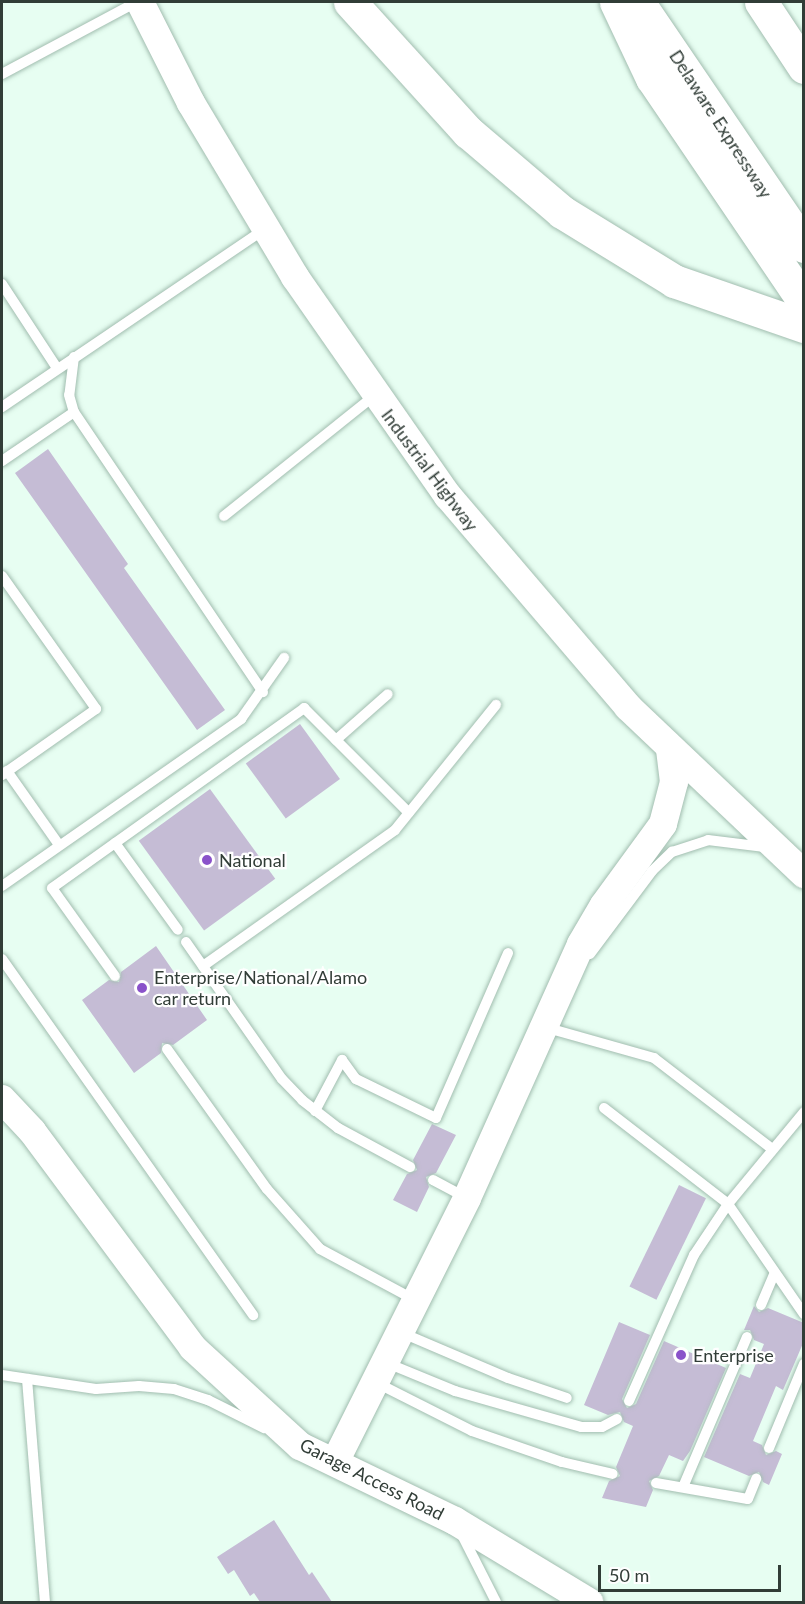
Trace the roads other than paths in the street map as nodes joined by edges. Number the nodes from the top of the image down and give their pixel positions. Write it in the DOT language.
graph roads {
  1 [pos="138,2"];
  2 [pos="350,2"];
  3 [pos="616,2"];
  4 [pos="638,2"];
  5 [pos="761,2"];
  6 [pos="804,67"];
  7 [pos="2,74"];
  8 [pos="265,229"];
  9 [pos="804,246"];
  10 [pos="2,284"];
  11 [pos="692,289"];
  12 [pos="804,302"];
  13 [pos="804,317"];
  14 [pos="804,326"];
  15 [pos="74,357"];
  16 [pos="57,369"];
  17 [pos="374,396"];
  18 [pos="2,407"];
  19 [pos="74,412"];
  20 [pos="2,461"];
  21 [pos="224,516"];
  22 [pos="2,576"];
  23 [pos="284,658"];
  24 [pos="263,692"];
  25 [pos="388,694"];
  26 [pos="496,705"];
  27 [pos="336,740"];
  28 [pos="670,750"];
  29 [pos="4,773"];
  30 [pos="409,813"];
  31 [pos="115,843"];
  32 [pos="59,845"];
  33 [pos="777,851"];
  34 [pos="804,874"];
  35 [pos="2,886"];
  36 [pos="177,930"];
  37 [pos="186,942"];
  38 [pos="508,953"];
  39 [pos="2,959"];
  40 [pos="203,966"];
  41 [pos="115,976"];
  42 [pos="556,999"];
  43 [pos="543,1027"];
  44 [pos="167,1049"];
  45 [pos="2,1099"];
  46 [pos="604,1108"];
  47 [pos="315,1111"];
  48 [pos="804,1112"];
  49 [pos="771,1148"];
  50 [pos="410,1167"];
  51 [pos="433,1180"];
  52 [pos="467,1198"];
  53 [pos="728,1204"];
  54 [pos="774,1275"];
  55 [pos="416,1301"];
  56 [pos="761,1305"];
  57 [pos="804,1314"];
  58 [pos="253,1315"];
  59 [pos="400,1332"];
  60 [pos="747,1337"];
  61 [pos="804,1364"];
  62 [pos="379,1371"];
  63 [pos="2,1375"];
  64 [pos="27,1379"];
  65 [pos="567,1398"];
  66 [pos="629,1401"];
  67 [pos="617,1419"];
  68 [pos="300,1446"];
  69 [pos="769,1448"];
  70 [pos="335,1462"];
  71 [pos="613,1474"];
  72 [pos="756,1479"];
  73 [pos="656,1483"];
  74 [pos="683,1487"];
  75 [pos="455,1521"];
  76 [pos="45,1602"];
  77 [pos="496,1602"];
  78 [pos="589,1602"];
  1 -- 7 [label="lane"];
  1 -- 8 [label="street, Industrial Highway"];
  2 -- 11 [label="highway"];
  3 -- 12 [label="highway"];
  4 -- 9 [label="highway, Delaware Expressway"];
  5 -- 6 [label="highway"];
  8 -- 15 [label="lane"];
  8 -- 17 [label="street, Industrial Highway"];
  10 -- 16 [label="lane"];
  11 -- 13 [label="highway"];
  11 -- 14 [label="highway"];
  15 -- 16 [label="lane"];
  15 -- 19 [label="lane"];
  16 -- 18 [label="lane"];
  17 -- 21 [label="lane"];
  17 -- 28 [label="street, Industrial Highway"];
  19 -- 20 [label="lane"];
  19 -- 24 [label="lane"];
  22 -- 29 [label="lane"];
  23 -- 24 [label="lane"];
  24 -- 32 [label="lane"];
  25 -- 27 [label="lane"];
  26 -- 30 [label="lane"];
  27 -- 30 [label="lane"];
  27 -- 31 [label="lane"];
  28 -- 33 [label="street, Industrial Highway"];
  28 -- 42 [label="street"];
  29 -- 32 [label="lane"];
  30 -- 40 [label="lane"];
  31 -- 36 [label="lane"];
  31 -- 41 [label="lane"];
  32 -- 35 [label="lane"];
  33 -- 34 [label="street, Industrial Highway"];
  33 -- 42 [label="lane"];
  37 -- 40 [label="lane"];
  38 -- 47 [label="lane"];
  39 -- 58 [label="lane"];
  40 -- 47 [label="lane"];
  42 -- 43 [label="street"];
  43 -- 49 [label="lane"];
  43 -- 52 [label="street"];
  44 -- 55 [label="lane"];
  45 -- 68 [label="street, Garage Access Road"];
  46 -- 53 [label="lane"];
  47 -- 50 [label="lane"];
  48 -- 49 [label="lane"];
  49 -- 53 [label="lane"];
  51 -- 52 [label="lane"];
  52 -- 55 [label="street"];
  53 -- 54 [label="lane"];
  53 -- 66 [label="lane"];
  54 -- 56 [label="lane"];
  54 -- 57 [label="lane"];
  55 -- 59 [label="street"];
  59 -- 62 [label="street"];
  59 -- 65 [label="lane"];
  60 -- 74 [label="lane"];
  61 -- 69 [label="lane"];
  62 -- 67 [label="lane"];
  62 -- 70 [label="street"];
  62 -- 71 [label="lane"];
  63 -- 64 [label="lane"];
  64 -- 68 [label="lane"];
  64 -- 76 [label="lane"];
  68 -- 70 [label="street, Garage Access Road"];
  70 -- 75 [label="street, Garage Access Road"];
  72 -- 74 [label="lane"];
  73 -- 74 [label="lane"];
  75 -- 77 [label="lane"];
  75 -- 78 [label="street, Garage Access Road"];
}
